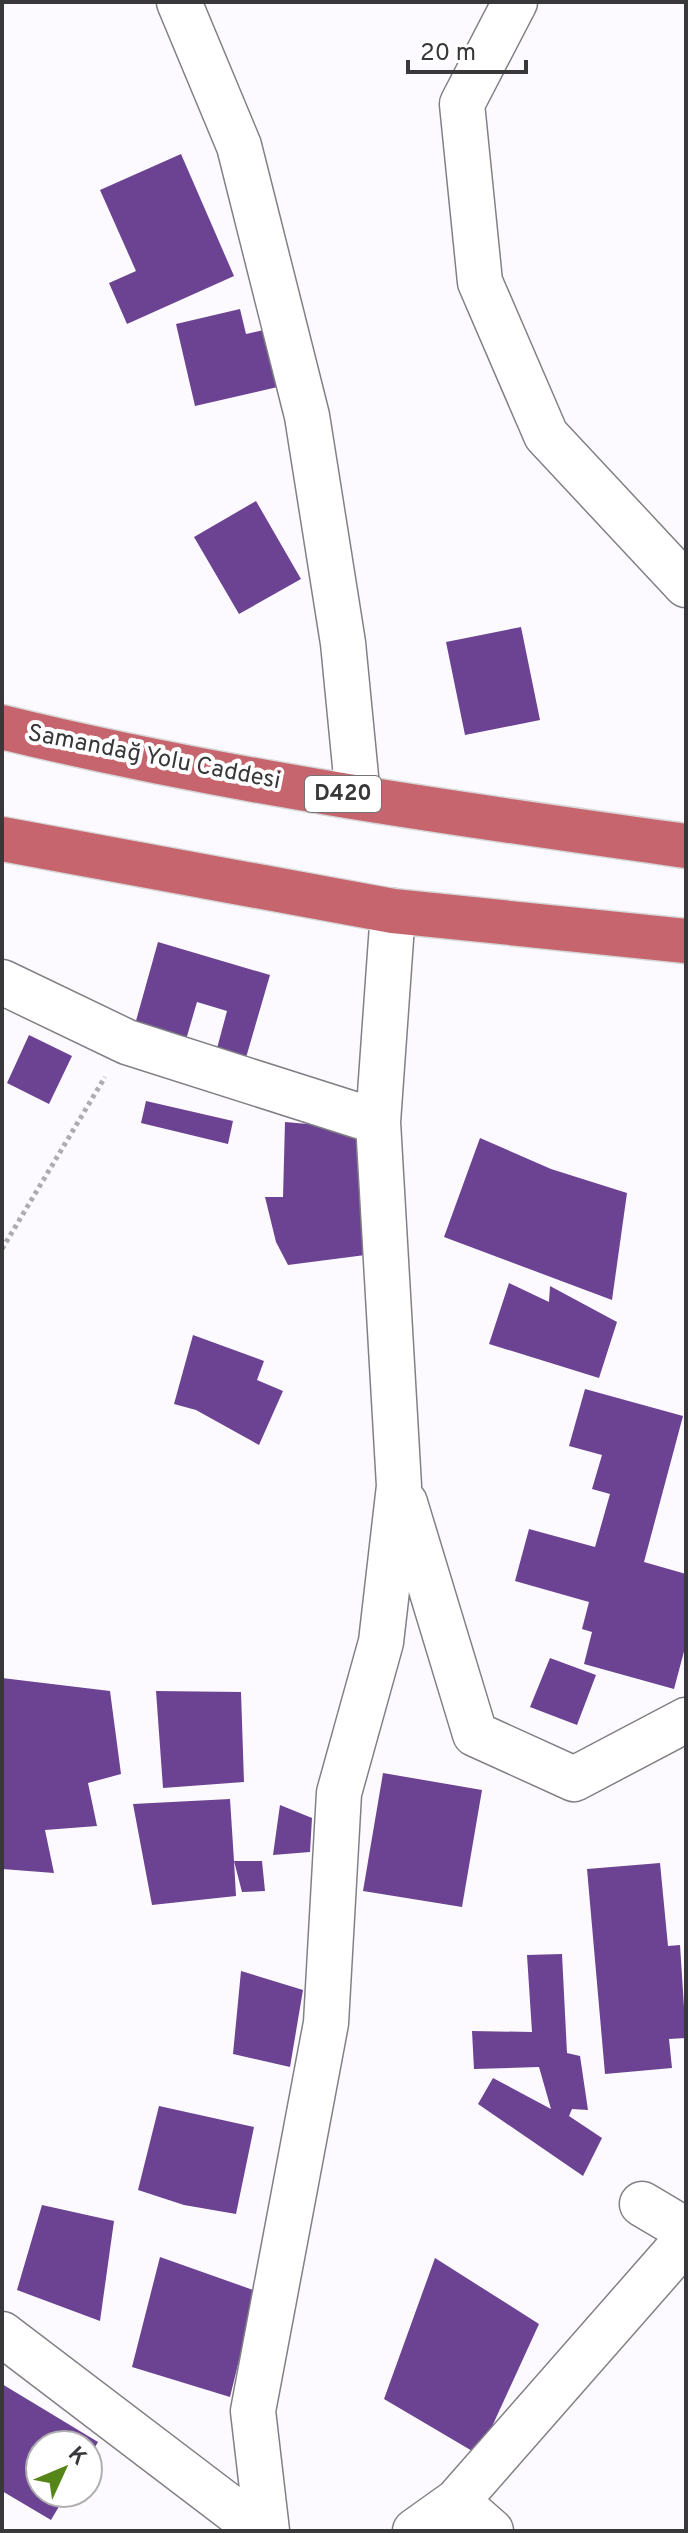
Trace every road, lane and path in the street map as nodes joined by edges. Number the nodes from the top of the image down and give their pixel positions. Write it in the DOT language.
graph roads {
  1 [pos="179,2"];
  2 [pos="515,2"];
  3 [pos="686,585"];
  4 [pos="2,727"];
  5 [pos="358,797"];
  6 [pos="2,839"];
  7 [pos="686,846"];
  8 [pos="393,911"];
  9 [pos="686,941"];
  10 [pos="2,982"];
  11 [pos="127,1042"];
  12 [pos="378,1122"];
  13 [pos="2,1249"];
  14 [pos="399,1486"];
  15 [pos="686,1720"];
  16 [pos="642,2204"];
  17 [pos="686,2230"];
  18 [pos="686,2240"];
  19 [pos="2,2334"];
  20 [pos="457,2501"];
  21 [pos="264,2531"];
  22 [pos="415,2531"];
  23 [pos="491,2531"];
  1 -- 5 [label="street"];
  2 -- 3 [label="street"];
  4 -- 5 [label="highway, Samandağ Yolu Caddesi / D420"];
  5 -- 7 [label="highway, Samandağ Yolu Caddesi / D420"];
  6 -- 8 [label="highway"];
  8 -- 9 [label="highway"];
  8 -- 12 [label="street"];
  10 -- 11 [label="street"];
  11 -- 12 [label="street"];
  11 -- 13 [label="path"];
  12 -- 14 [label="street"];
  14 -- 15 [label="street"];
  14 -- 21 [label="street"];
  16 -- 17 [label="street"];
  18 -- 20 [label="street"];
  19 -- 21 [label="street"];
  20 -- 22 [label="street"];
  20 -- 23 [label="street"];
}
